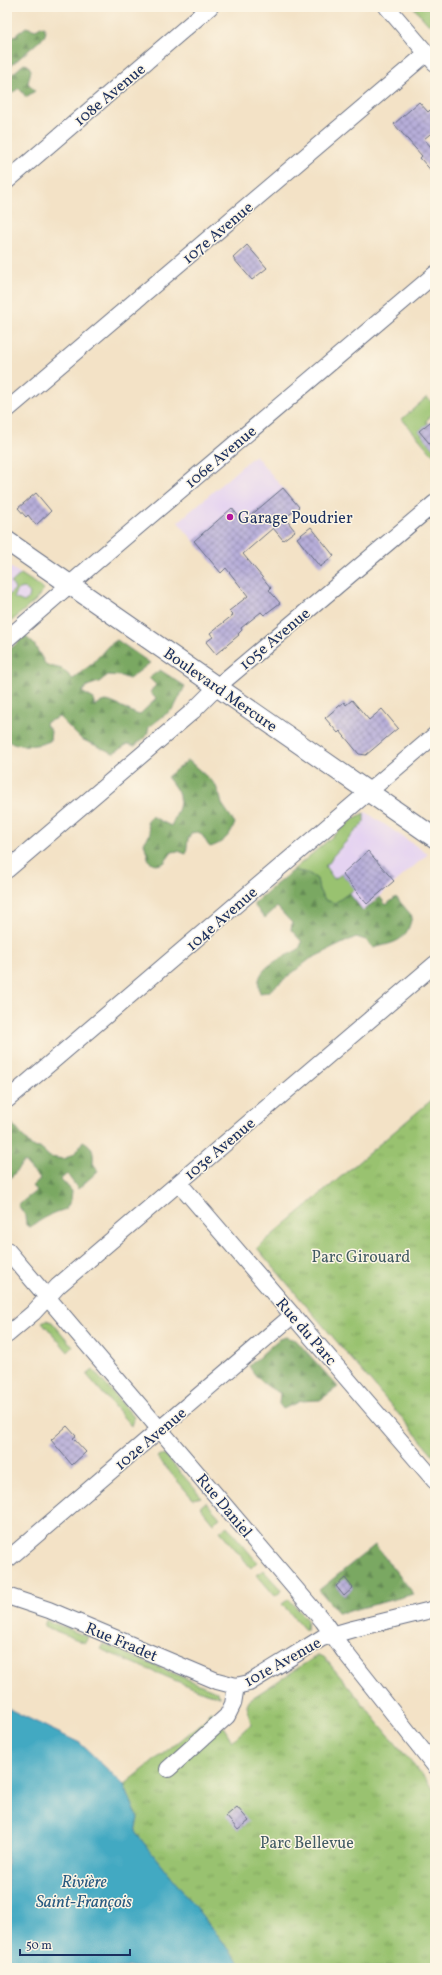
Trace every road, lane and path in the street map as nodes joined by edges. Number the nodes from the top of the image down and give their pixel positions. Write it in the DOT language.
graph roads {
  1 [pos="210,7"];
  2 [pos="387,7"];
  3 [pos="431,58"];
  4 [pos="7,181"];
  5 [pos="435,274"];
  6 [pos="7,410"];
  7 [pos="435,503"];
  8 [pos="7,541"];
  9 [pos="70,584"];
  10 [pos="7,639"];
  11 [pos="218,686"];
  12 [pos="435,735"];
  13 [pos="369,791"];
  14 [pos="435,838"];
  15 [pos="7,870"];
  16 [pos="435,964"];
  17 [pos="7,1100"];
  18 [pos="179,1183"];
  19 [pos="7,1250"];
  20 [pos="48,1297"];
  21 [pos="293,1315"];
  22 [pos="7,1335"];
  23 [pos="161,1429"];
  24 [pos="435,1481"];
  25 [pos="7,1560"];
  26 [pos="7,1596"];
  27 [pos="435,1609"];
  28 [pos="332,1635"];
  29 [pos="236,1686"];
  30 [pos="435,1766"];
  31 [pos="168,1769"];
  1 -- 4 [label="street, 108e Avenue"];
  2 -- 3 [label="street"];
  3 -- 6 [label="street, 107e Avenue"];
  5 -- 9 [label="street, 106e Avenue"];
  7 -- 11 [label="street, 105e Avenue"];
  8 -- 9 [label="street, Boulevard Mercure"];
  9 -- 10 [label="street, 106e Avenue"];
  9 -- 11 [label="street, Boulevard Mercure"];
  11 -- 13 [label="street, Boulevard Mercure"];
  11 -- 15 [label="street, 105e Avenue"];
  12 -- 13 [label="street, 104e Avenue"];
  13 -- 14 [label="street, Boulevard Mercure"];
  13 -- 17 [label="street, 104e Avenue"];
  16 -- 18 [label="street, 103e Avenue"];
  18 -- 20 [label="street, 103e Avenue"];
  18 -- 21 [label="street, Rue du Parc"];
  19 -- 20 [label="street, Rue Daniel"];
  20 -- 22 [label="street, 103e Avenue"];
  20 -- 23 [label="street, Rue Daniel"];
  21 -- 23 [label="street, 102e Avenue"];
  21 -- 24 [label="street, Rue du Parc"];
  23 -- 25 [label="street, 102e Avenue"];
  23 -- 28 [label="street, Rue Daniel"];
  26 -- 29 [label="street, Rue Fradet"];
  27 -- 28 [label="street, 101e Avenue"];
  28 -- 29 [label="street, 101e Avenue"];
  28 -- 30 [label="street, Rue Daniel"];
  29 -- 31 [label="street, 101e Avenue"];
}
